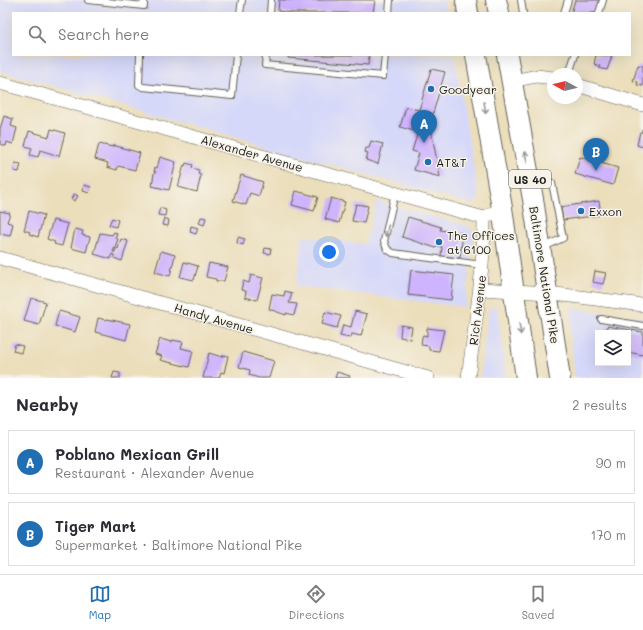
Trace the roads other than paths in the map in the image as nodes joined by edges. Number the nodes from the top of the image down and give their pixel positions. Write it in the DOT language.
graph roads {
  1 [pos="88,0"];
  2 [pos="242,0"];
  3 [pos="271,0"];
  4 [pos="390,0"];
  5 [pos="466,0"];
  6 [pos="496,0"];
  7 [pos="521,0"];
  8 [pos="568,0"];
  9 [pos="603,0"];
  10 [pos="144,6"];
  11 [pos="240,12"];
  12 [pos="270,12"];
  13 [pos="389,12"];
  14 [pos="468,12"];
  15 [pos="499,12"];
  16 [pos="523,12"];
  17 [pos="564,12"];
  18 [pos="598,12"];
  19 [pos="140,56"];
  20 [pos="236,56"];
  21 [pos="266,56"];
  22 [pos="385,56"];
  23 [pos="476,56"];
  24 [pos="507,56"];
  25 [pos="575,56"];
  26 [pos="571,68"];
  27 [pos="547,77"];
  28 [pos="512,81"];
  29 [pos="0,83"];
  30 [pos="583,87"];
  31 [pos="643,105"];
  32 [pos="395,193"];
  33 [pos="502,208"];
  34 [pos="484,218"];
  35 [pos="0,258"];
  36 [pos="482,265"];
  37 [pos="480,289"];
  38 [pos="514,291"];
  39 [pos="548,293"];
  40 [pos="643,305"];
  41 [pos="601,319"];
  42 [pos="643,326"];
  43 [pos="428,378"];
  44 [pos="468,378"];
  45 [pos="526,378"];
  46 [pos="560,378"];
  1 -- 10 [label="lane"];
  2 -- 11 [label="lane"];
  3 -- 12 [label="lane"];
  4 -- 13 [label="lane"];
  5 -- 14 [label="main road"];
  6 -- 15 [label="main road"];
  7 -- 16 [label="lane"];
  8 -- 17 [label="lane"];
  9 -- 18 [label="lane"];
  19 -- 20 [label="lane"];
  21 -- 22 [label="lane"];
  23 -- 33 [label="main road, US 40, one-way"];
  24 -- 28 [label="main road, Baltimore National Pike / US 40"];
  25 -- 26 [label="lane"];
  27 -- 28 [label="street"];
  39 -- 28 [label="main road, Baltimore National Pike / US 40, one-way"];
  29 -- 32 [label="street, Alexander Avenue"];
  30 -- 31 [label="street"];
  32 -- 34 [label="street, Alexander Avenue"];
  32 -- 36 [label="lane, one-way"];
  33 -- 34 [label="street"];
  33 -- 38 [label="main road, US 40"];
  34 -- 36 [label="street, Rich Avenue"];
  35 -- 43 [label="street, Handy Avenue"];
  36 -- 37 [label="street, Rich Avenue"];
  37 -- 38 [label="street"];
  37 -- 44 [label="street, Rich Avenue"];
  38 -- 39 [label="street"];
  38 -- 45 [label="main road, US 40, one-way"];
  39 -- 40 [label="street"];
  39 -- 46 [label="main road, Baltimore National Pike / US 40"];
  41 -- 42 [label="lane"];
}
